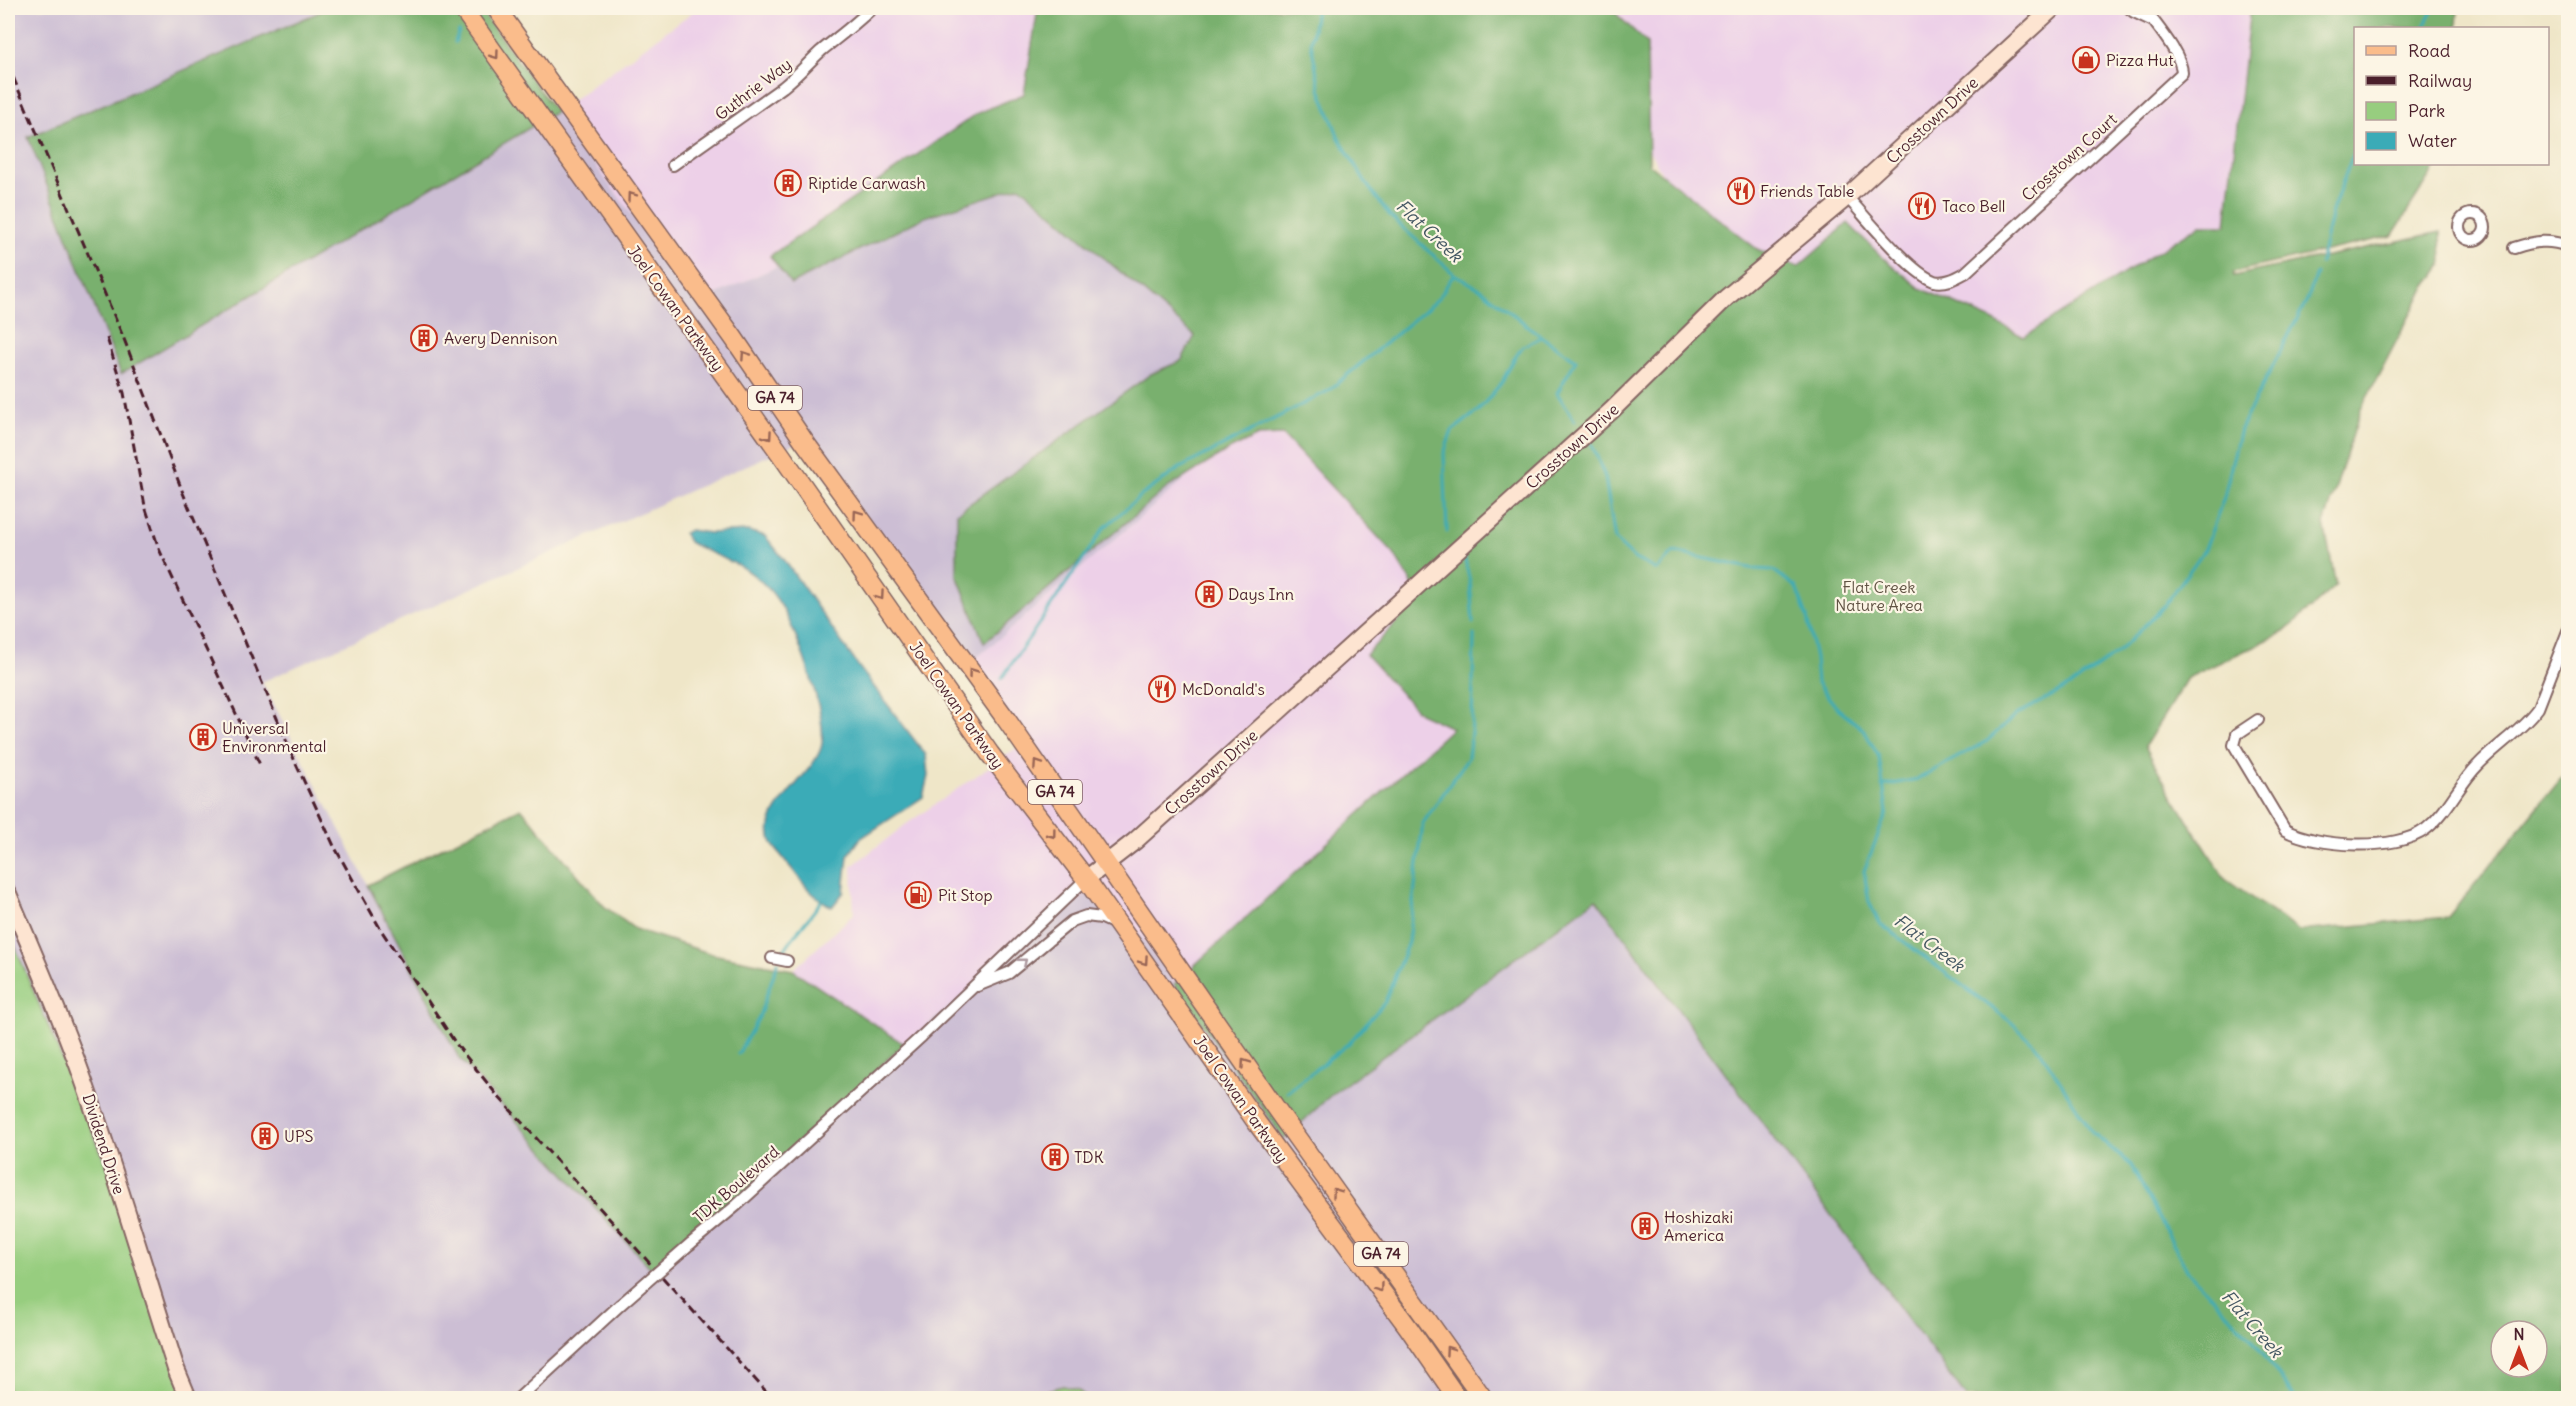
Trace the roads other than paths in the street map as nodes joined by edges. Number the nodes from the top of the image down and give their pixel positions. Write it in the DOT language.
graph roads {
  1 [pos="462,8"];
  2 [pos="496,8"];
  3 [pos="872,8"];
  4 [pos="2053,8"];
  5 [pos="2129,8"];
  6 [pos="2144,8"];
  7 [pos="2153,21"];
  8 [pos="673,165"];
  9 [pos="1847,197"];
  10 [pos="2568,246"];
  11 [pos="2514,248"];
  12 [pos="2568,631"];
  13 [pos="2258,720"];
  14 [pos="1106,864"];
  15 [pos="1086,879"];
  16 [pos="8,894"];
  17 [pos="1120,927"];
  18 [pos="772,958"];
  19 [pos="787,961"];
  20 [pos="971,989"];
  21 [pos="188,1398"];
  22 [pos="519,1398"];
  23 [pos="1457,1398"];
  24 [pos="1483,1398"];
  1 -- 15 [label="main road, Joel Cowan Parkway / GA 74, one-way"];
  14 -- 2 [label="main road, Joel Cowan Parkway / GA 74, one-way"];
  3 -- 8 [label="street, Guthrie Way"];
  4 -- 9 [label="street, Crosstown Drive"];
  5 -- 7 [label="street, Crosstown Court"];
  6 -- 7 [label="street, Crosstown Court"];
  7 -- 9 [label="street, Crosstown Court"];
  9 -- 14 [label="street, Crosstown Drive"];
  10 -- 11 [label="street"];
  12 -- 13 [label="street"];
  14 -- 15 [label="street, Crosstown Drive"];
  24 -- 14 [label="main road, Joel Cowan Parkway / GA 74, one-way"];
  15 -- 17 [label="main road, Joel Cowan Parkway / GA 74"];
  15 -- 20 [label="street, TDK Boulevard"];
  16 -- 21 [label="street, Dividend Drive"];
  20 -- 17 [label="street, TDK Boulevard, one-way"];
  17 -- 23 [label="main road, Joel Cowan Parkway / GA 74, one-way"];
  18 -- 19 [label="street"];
  20 -- 22 [label="street, TDK Boulevard, bridge"];
}
